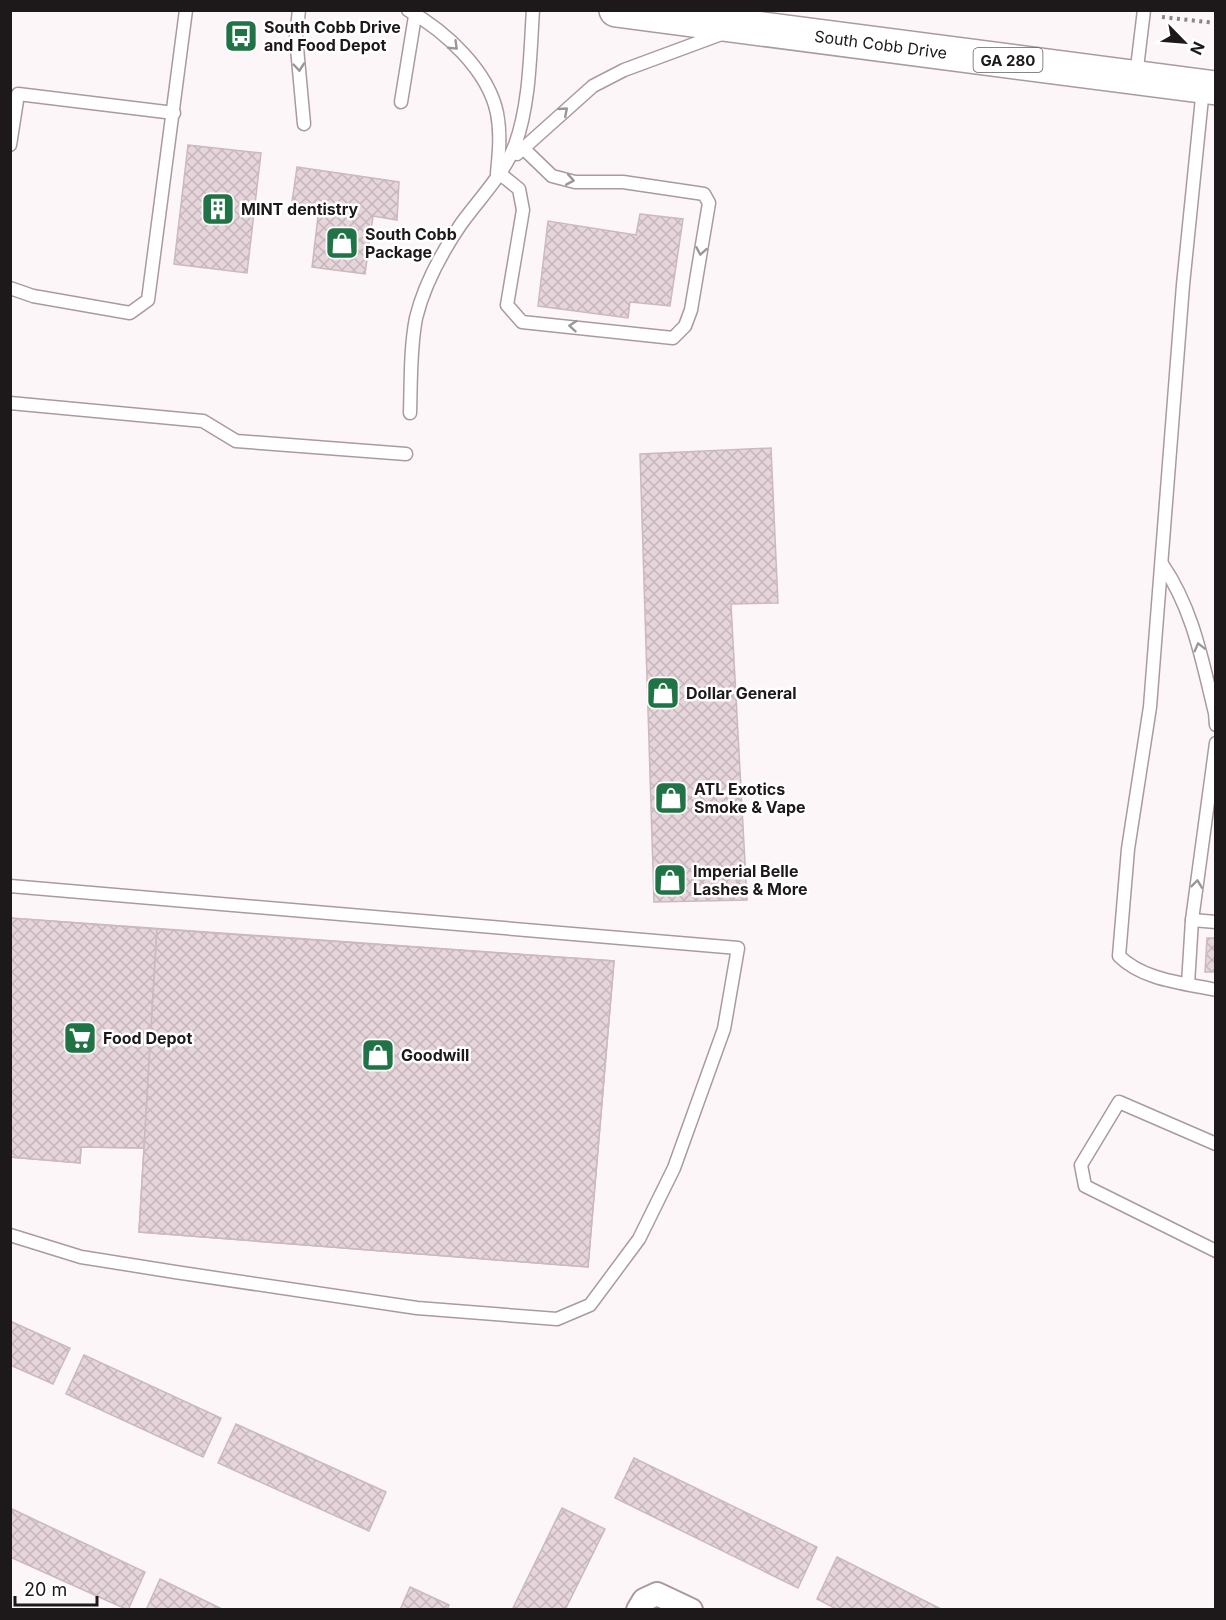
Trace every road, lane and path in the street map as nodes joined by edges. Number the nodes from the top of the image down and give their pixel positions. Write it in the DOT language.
graph roads {
  1 [pos="186,10"];
  2 [pos="299,10"];
  3 [pos="533,10"];
  4 [pos="616,10"];
  5 [pos="413,12"];
  6 [pos="1144,12"];
  7 [pos="747,20"];
  8 [pos="1215,24"];
  9 [pos="1136,77"];
  10 [pos="1209,88"];
  11 [pos="401,102"];
  12 [pos="174,113"];
  13 [pos="304,124"];
  14 [pos="10,145"];
  15 [pos="523,148"];
  16 [pos="500,171"];
  17 [pos="10,288"];
  18 [pos="10,403"];
  19 [pos="410,414"];
  20 [pos="406,454"];
  21 [pos="1162,564"];
  22 [pos="1215,725"];
  23 [pos="1215,743"];
  24 [pos="10,886"];
  25 [pos="1192,920"];
  26 [pos="1215,922"];
  27 [pos="1188,984"];
  28 [pos="1215,990"];
  29 [pos="1215,1144"];
  30 [pos="10,1235"];
  31 [pos="1215,1251"];
  32 [pos="638,1610"];
  33 [pos="691,1610"];
  1 -- 12 [label="lane"];
  2 -- 13 [label="lane, one-way"];
  3 -- 16 [label="lane"];
  4 -- 7 [label="main road, South Cobb Drive / GA 280"];
  5 -- 11 [label="lane"];
  5 -- 16 [label="lane, one-way"];
  6 -- 8 [label="path"];
  6 -- 9 [label="lane"];
  7 -- 9 [label="main road, South Cobb Drive / GA 280"];
  15 -- 7 [label="lane, one-way"];
  9 -- 10 [label="main road, South Cobb Drive / GA 280"];
  10 -- 21 [label="lane"];
  12 -- 14 [label="lane"];
  12 -- 17 [label="lane"];
  15 -- 16 [label="lane"];
  15 -- 16 [label="lane, one-way"];
  16 -- 19 [label="lane"];
  18 -- 20 [label="lane"];
  22 -- 21 [label="lane, one-way"];
  21 -- 27 [label="lane"];
  25 -- 23 [label="lane, one-way"];
  24 -- 30 [label="lane"];
  25 -- 26 [label="lane"];
  25 -- 27 [label="lane"];
  27 -- 28 [label="lane"];
  29 -- 31 [label="lane"];
  32 -- 33 [label="street"];
}
